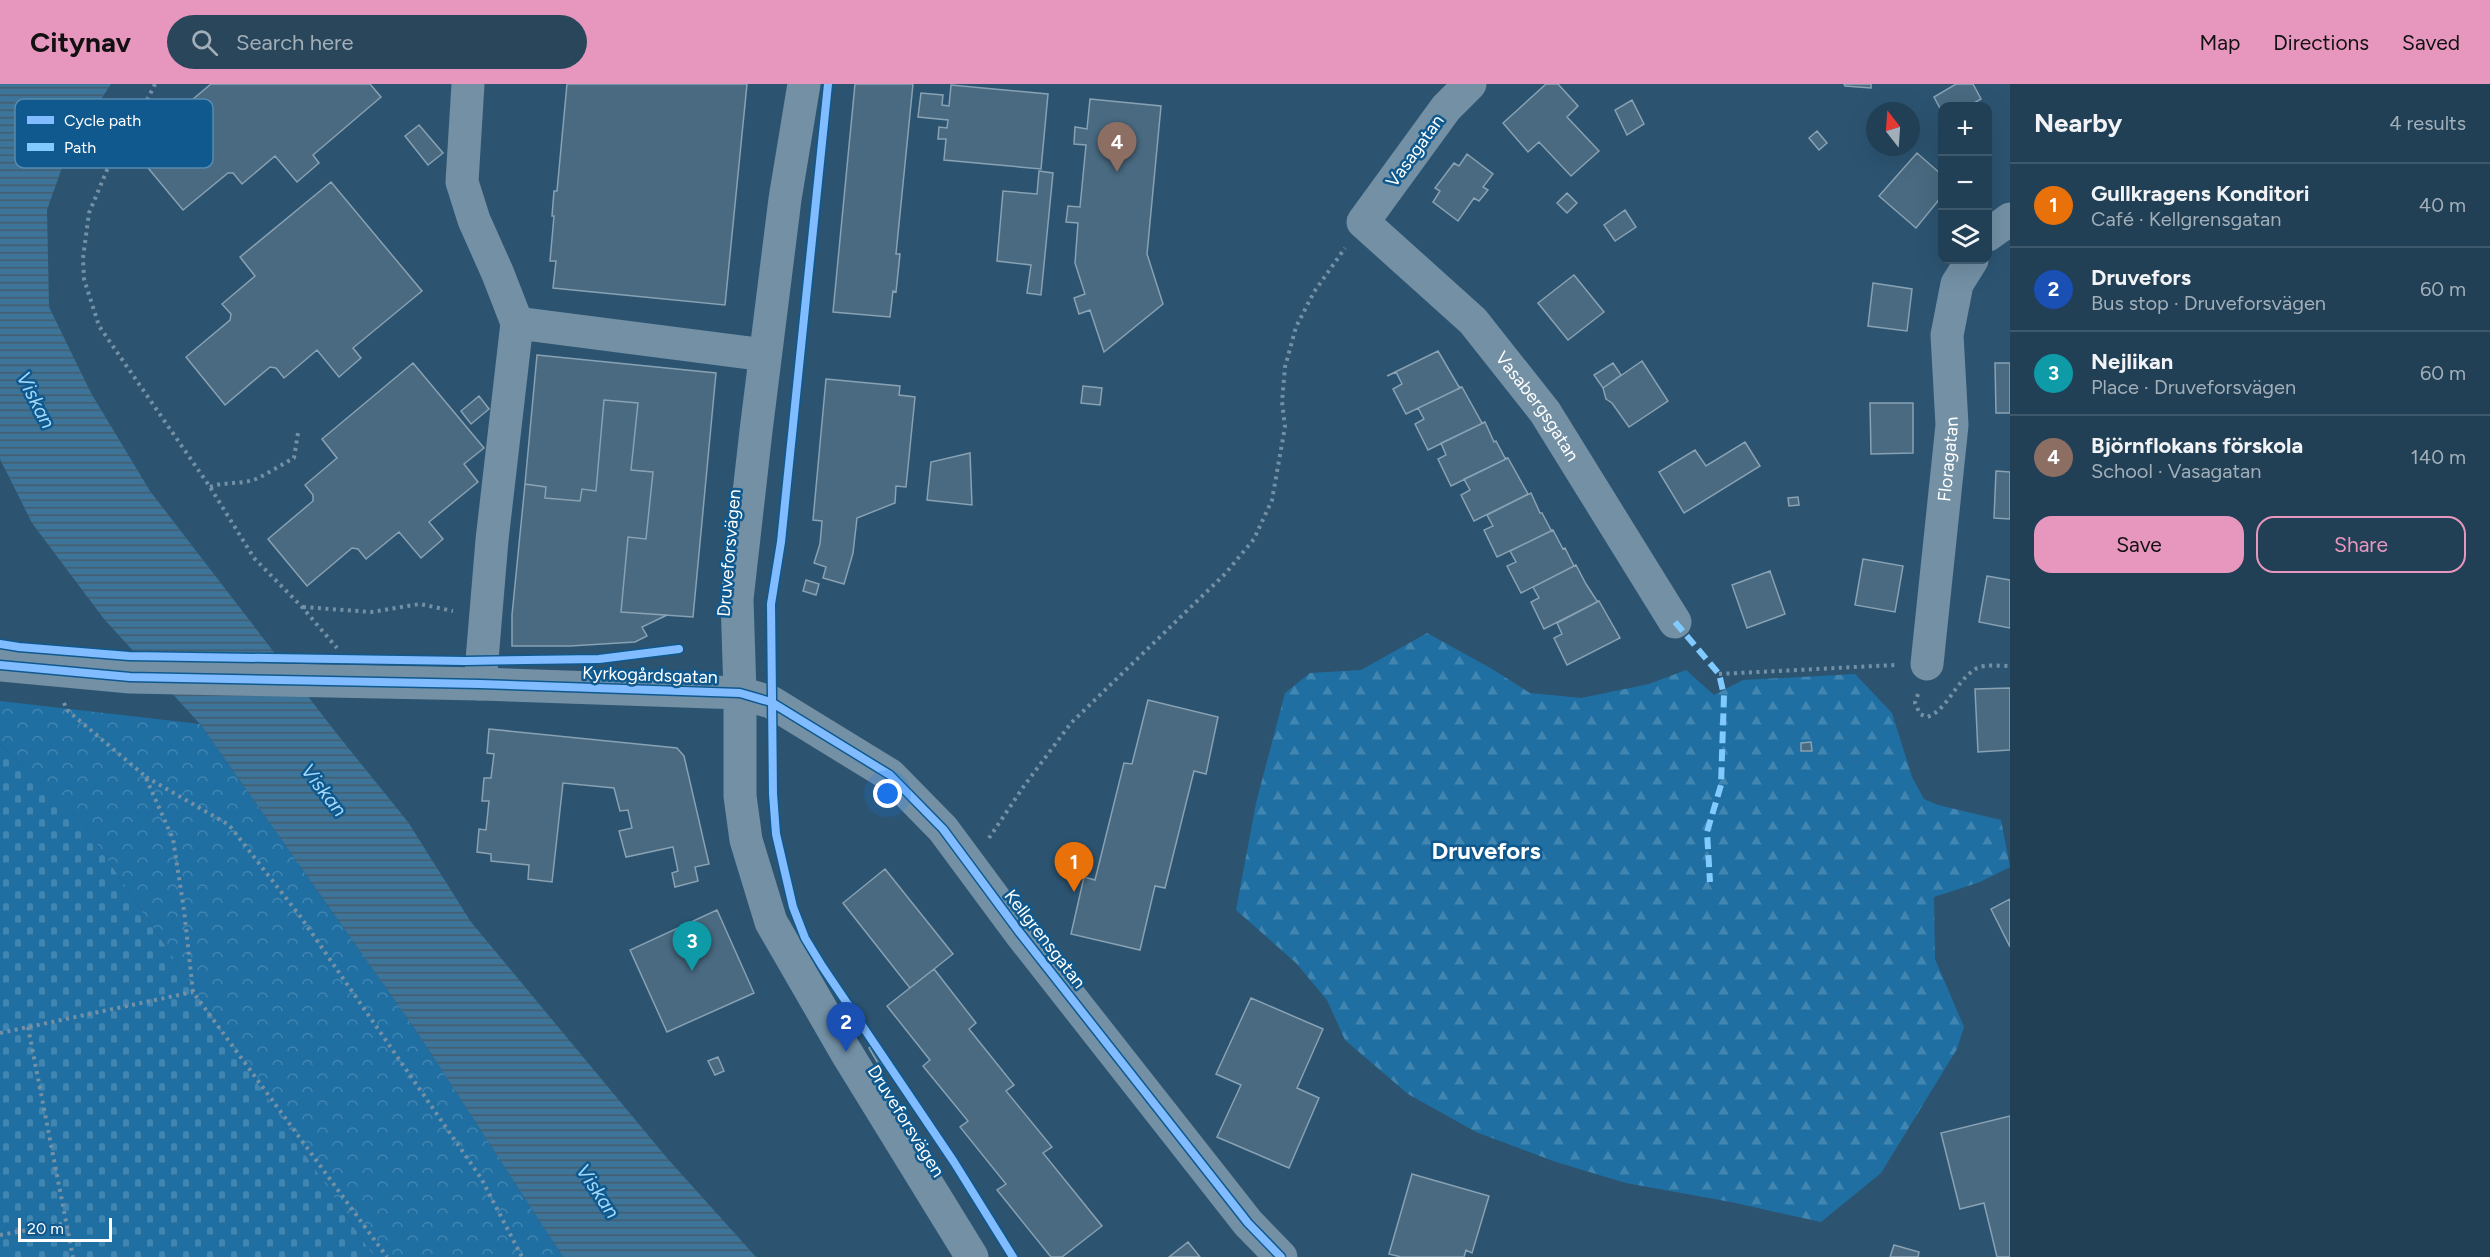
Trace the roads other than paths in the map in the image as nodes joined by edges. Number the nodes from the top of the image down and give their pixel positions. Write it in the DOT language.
graph roads {
  1 [pos="468,84"];
  2 [pos="804,84"];
  3 [pos="1470,84"];
  4 [pos="2010,219"];
  5 [pos="1363,222"];
  6 [pos="1992,232"];
  7 [pos="1970,264"];
  8 [pos="517,323"];
  9 [pos="765,355"];
  10 [pos="1675,622"];
  11 [pos="1927,664"];
  12 [pos="0,665"];
  13 [pos="480,684"];
  14 [pos="740,693"];
  15 [pos="972,1257"];
  16 [pos="1281,1257"];
  1 -- 8 [label="street"];
  2 -- 9 [label="street, Druveforsvägen"];
  3 -- 5 [label="street, Vasagatan"];
  4 -- 6 [label="street"];
  5 -- 10 [label="street, Vasabergsgatan"];
  7 -- 11 [label="street, Floragatan"];
  8 -- 9 [label="street"];
  8 -- 13 [label="street"];
  9 -- 14 [label="street, Druveforsvägen"];
  12 -- 13 [label="street, Kyrkogårdsgatan"];
  13 -- 14 [label="street, Kyrkogårdsgatan"];
  14 -- 15 [label="street, Druveforsvägen"];
  14 -- 16 [label="street, Kellgrensgatan"];
}
